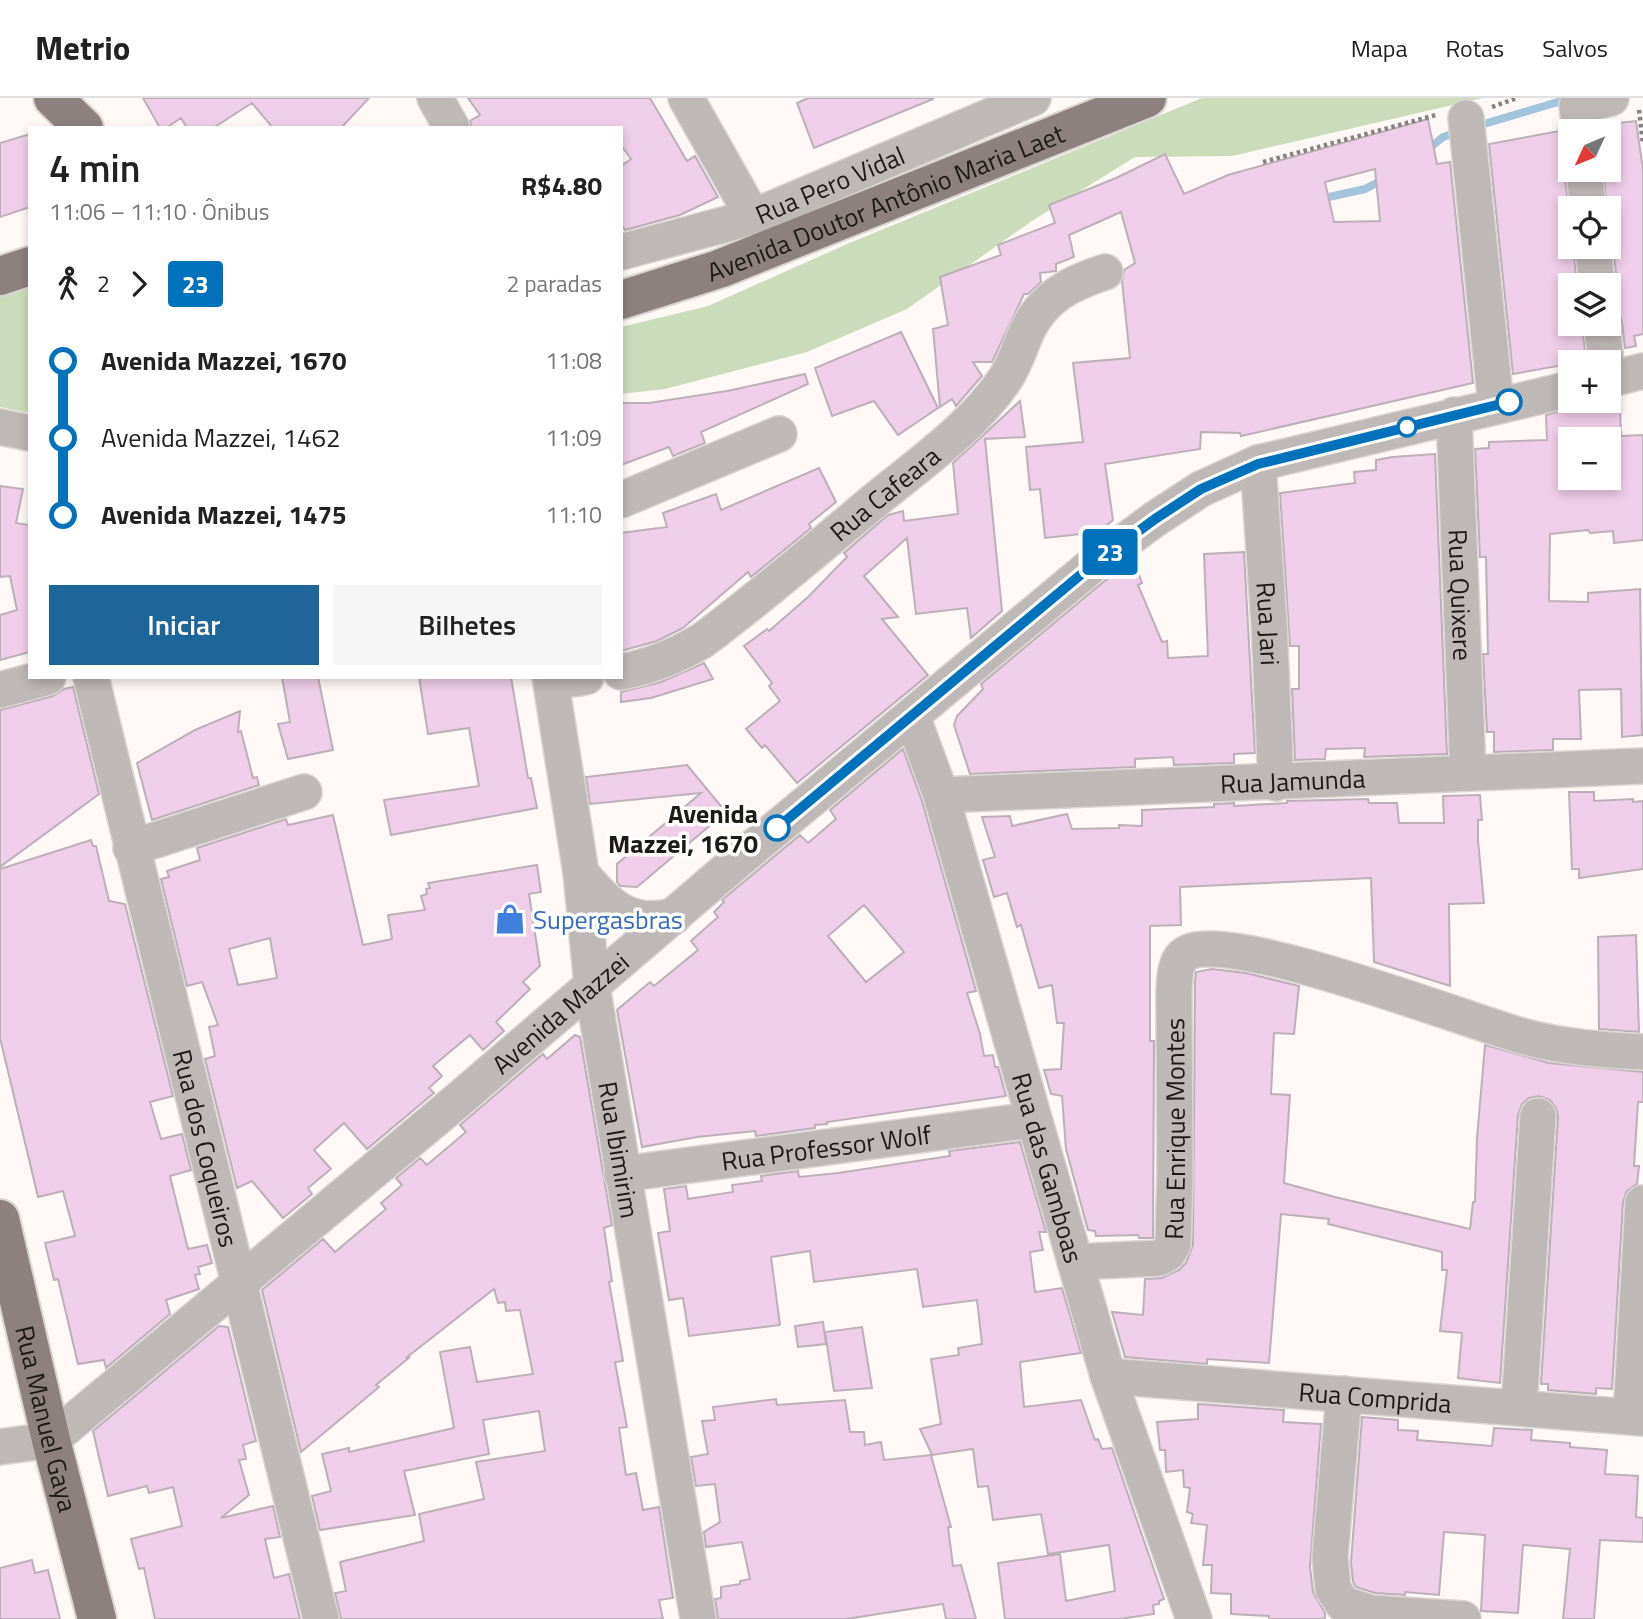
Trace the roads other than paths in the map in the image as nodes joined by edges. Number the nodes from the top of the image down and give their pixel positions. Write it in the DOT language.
graph roads {
  1 [pos="53,98"];
  2 [pos="435,98"];
  3 [pos="686,98"];
  4 [pos="1033,98"];
  5 [pos="1147,98"];
  6 [pos="1611,98"];
  7 [pos="1466,118"];
  8 [pos="1578,119"];
  9 [pos="82,126"];
  10 [pos="452,126"];
  11 [pos="753,217"];
  12 [pos="623,251"];
  13 [pos="28,267"];
  14 [pos="1105,272"];
  15 [pos="0,276"];
  16 [pos="623,299"];
  17 [pos="1643,371"];
  18 [pos="1621,377"];
  19 [pos="1558,391"];
  20 [pos="1496,405"];
  21 [pos="1454,415"];
  22 [pos="0,427"];
  23 [pos="28,433"];
  24 [pos="779,433"];
  25 [pos="1258,464"];
  26 [pos="623,499"];
  27 [pos="623,672"];
  28 [pos="41,679"];
  29 [pos="91,679"];
  30 [pos="551,680"];
  31 [pos="0,690"];
  32 [pos="912,716"];
  33 [pos="1643,766"];
  34 [pos="1468,773"];
  35 [pos="1276,783"];
  36 [pos="304,792"];
  37 [pos="941,795"];
  38 [pos="131,848"];
  39 [pos="581,873"];
  40 [pos="674,916"];
  41 [pos="592,986"];
  42 [pos="1643,1052"];
  43 [pos="1538,1116"];
  44 [pos="1033,1120"];
  45 [pos="622,1174"];
  46 [pos="1643,1203"];
  47 [pos="0,1219"];
  48 [pos="1075,1262"];
  49 [pos="238,1282"];
  50 [pos="1108,1376"];
  51 [pos="1344,1394"];
  52 [pos="1519,1407"];
  53 [pos="1637,1418"];
  54 [pos="51,1440"];
  55 [pos="0,1447"];
  56 [pos="96,1619"];
  57 [pos="321,1619"];
  58 [pos="698,1619"];
  59 [pos="1194,1619"];
  60 [pos="1463,1619"];
  1 -- 9 [label="main road"];
  2 -- 10 [label="street"];
  3 -- 11 [label="street"];
  4 -- 11 [label="street, Rua Pero Vidal"];
  5 -- 16 [label="main road, Avenida Doutor Antônio Maria Laet"];
  6 -- 8 [label="street"];
  7 -- 20 [label="street"];
  11 -- 12 [label="street, Rua Pero Vidal"];
  13 -- 15 [label="main road"];
  14 -- 27 [label="street, Rua Cafeara"];
  17 -- 18 [label="street"];
  19 -- 20 [label="street, Avenida Mazzei"];
  20 -- 21 [label="street, Avenida Mazzei"];
  21 -- 25 [label="street, Avenida Mazzei"];
  21 -- 34 [label="street, Rua Quixere"];
  22 -- 23 [label="street"];
  24 -- 26 [label="street"];
  25 -- 32 [label="street, Avenida Mazzei"];
  25 -- 35 [label="street, Rua Jari"];
  28 -- 31 [label="street"];
  29 -- 38 [label="street, Rua dos Coqueiros"];
  30 -- 39 [label="street, Rua Ibimirim"];
  32 -- 37 [label="street, Rua das Gamboas"];
  32 -- 40 [label="street, Avenida Mazzei"];
  33 -- 34 [label="street, Rua Jamunda"];
  34 -- 35 [label="street, Rua Jamunda"];
  35 -- 37 [label="street, Rua Jamunda"];
  36 -- 38 [label="street"];
  37 -- 44 [label="street, Rua das Gamboas"];
  38 -- 49 [label="street, Rua dos Coqueiros"];
  39 -- 40 [label="street"];
  39 -- 41 [label="street, Rua Ibimirim"];
  40 -- 41 [label="street, Avenida Mazzei"];
  41 -- 45 [label="street, Rua Ibimirim"];
  41 -- 49 [label="street, Avenida Mazzei"];
  42 -- 48 [label="street, Rua Enrique Montes"];
  43 -- 52 [label="street"];
  44 -- 45 [label="street, Rua Professor Wolf"];
  44 -- 48 [label="street, Rua das Gamboas"];
  45 -- 58 [label="street, Rua Ibimirim"];
  46 -- 53 [label="street"];
  47 -- 54 [label="main road, Rua Manuel Gaya"];
  48 -- 50 [label="street, Rua das Gamboas"];
  49 -- 54 [label="street, Avenida Mazzei"];
  49 -- 57 [label="street, Rua dos Coqueiros"];
  50 -- 51 [label="street, Rua Comprida"];
  50 -- 59 [label="street, Rua das Gamboas"];
  51 -- 52 [label="street, Rua Comprida"];
  51 -- 60 [label="street"];
  52 -- 53 [label="street, Rua Comprida"];
  54 -- 55 [label="street"];
  54 -- 56 [label="main road, Rua Manuel Gaya"];
}
